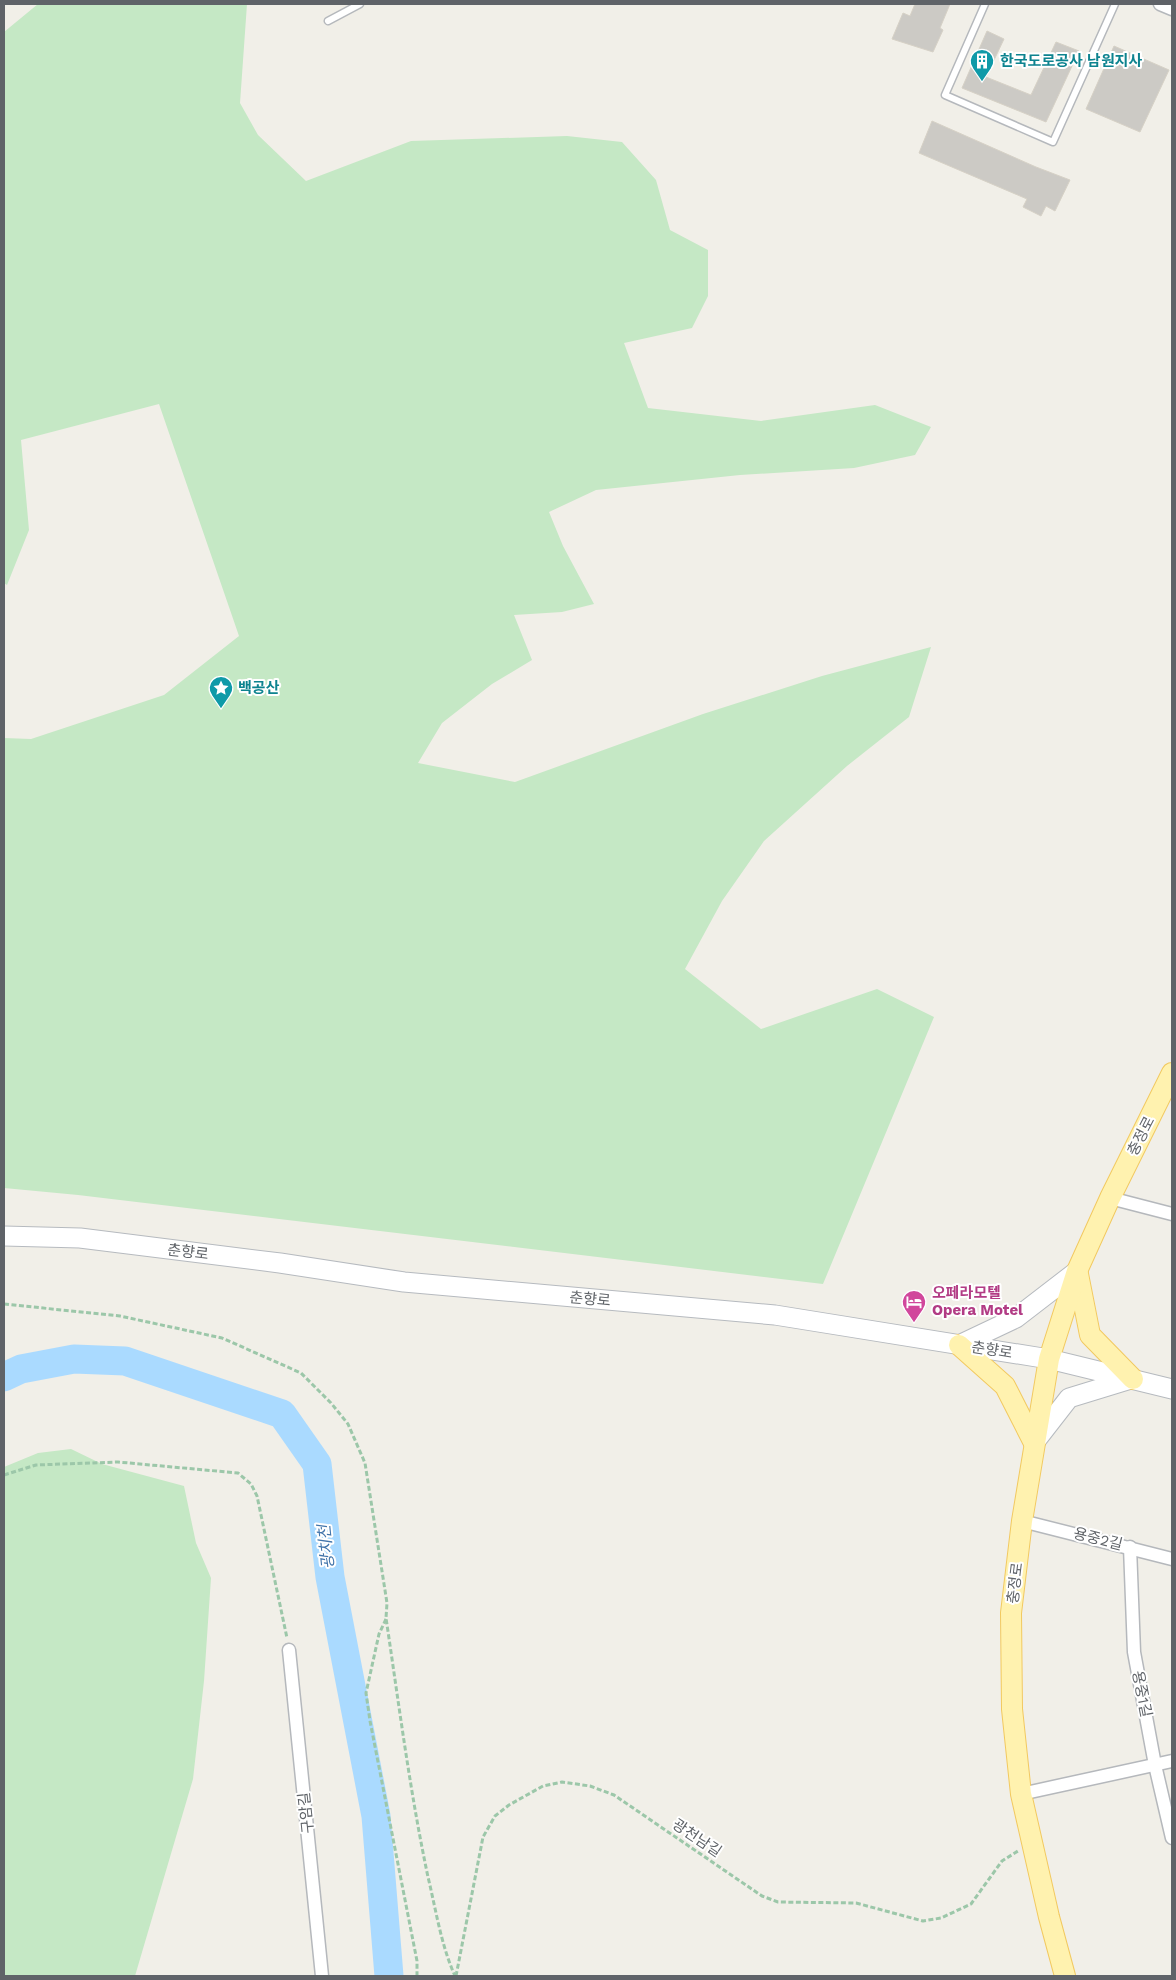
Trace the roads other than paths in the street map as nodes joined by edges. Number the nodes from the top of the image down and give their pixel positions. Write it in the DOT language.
graph roads {
  1 [pos="360,4"];
  2 [pos="985,4"];
  3 [pos="1115,4"];
  4 [pos="1160,4"];
  5 [pos="1172,9"];
  6 [pos="328,21"];
  7 [pos="1172,1073"];
  8 [pos="1110,1198"];
  9 [pos="1172,1214"];
  10 [pos="4,1236"];
  11 [pos="1077,1272"];
  12 [pos="960,1345"];
  13 [pos="1049,1359"];
  14 [pos="1133,1378"];
  15 [pos="1172,1389"];
  16 [pos="1034,1443"];
  17 [pos="1022,1521"];
  18 [pos="1130,1547"];
  19 [pos="1172,1559"];
  20 [pos="289,1650"];
  21 [pos="1172,1761"];
  22 [pos="1155,1765"];
  23 [pos="1021,1794"];
  24 [pos="1172,1838"];
  25 [pos="322,1976"];
  26 [pos="1065,1976"];
  1 -- 6 [label="lane"];
  2 -- 3 [label="lane"];
  4 -- 5 [label="street"];
  7 -- 8 [label="main road, 충정로"];
  8 -- 9 [label="street"];
  8 -- 11 [label="main road, 충정로"];
  10 -- 12 [label="street, 춘향로"];
  11 -- 12 [label="street"];
  11 -- 13 [label="main road, 충정로"];
  11 -- 14 [label="main road"];
  12 -- 13 [label="street, 춘향로"];
  12 -- 16 [label="main road"];
  13 -- 14 [label="street, 춘향로"];
  13 -- 16 [label="main road, 충정로"];
  14 -- 15 [label="street, 춘향로"];
  14 -- 16 [label="street"];
  16 -- 17 [label="main road, 충정로"];
  17 -- 18 [label="street, 용중2길"];
  17 -- 23 [label="main road, 충정로"];
  18 -- 19 [label="street, 용중2길"];
  18 -- 22 [label="street, 용중1길"];
  20 -- 25 [label="street, 구암길"];
  21 -- 22 [label="street"];
  22 -- 23 [label="street"];
  22 -- 24 [label="street, 용중1길"];
  23 -- 26 [label="main road, 충정로"];
}
